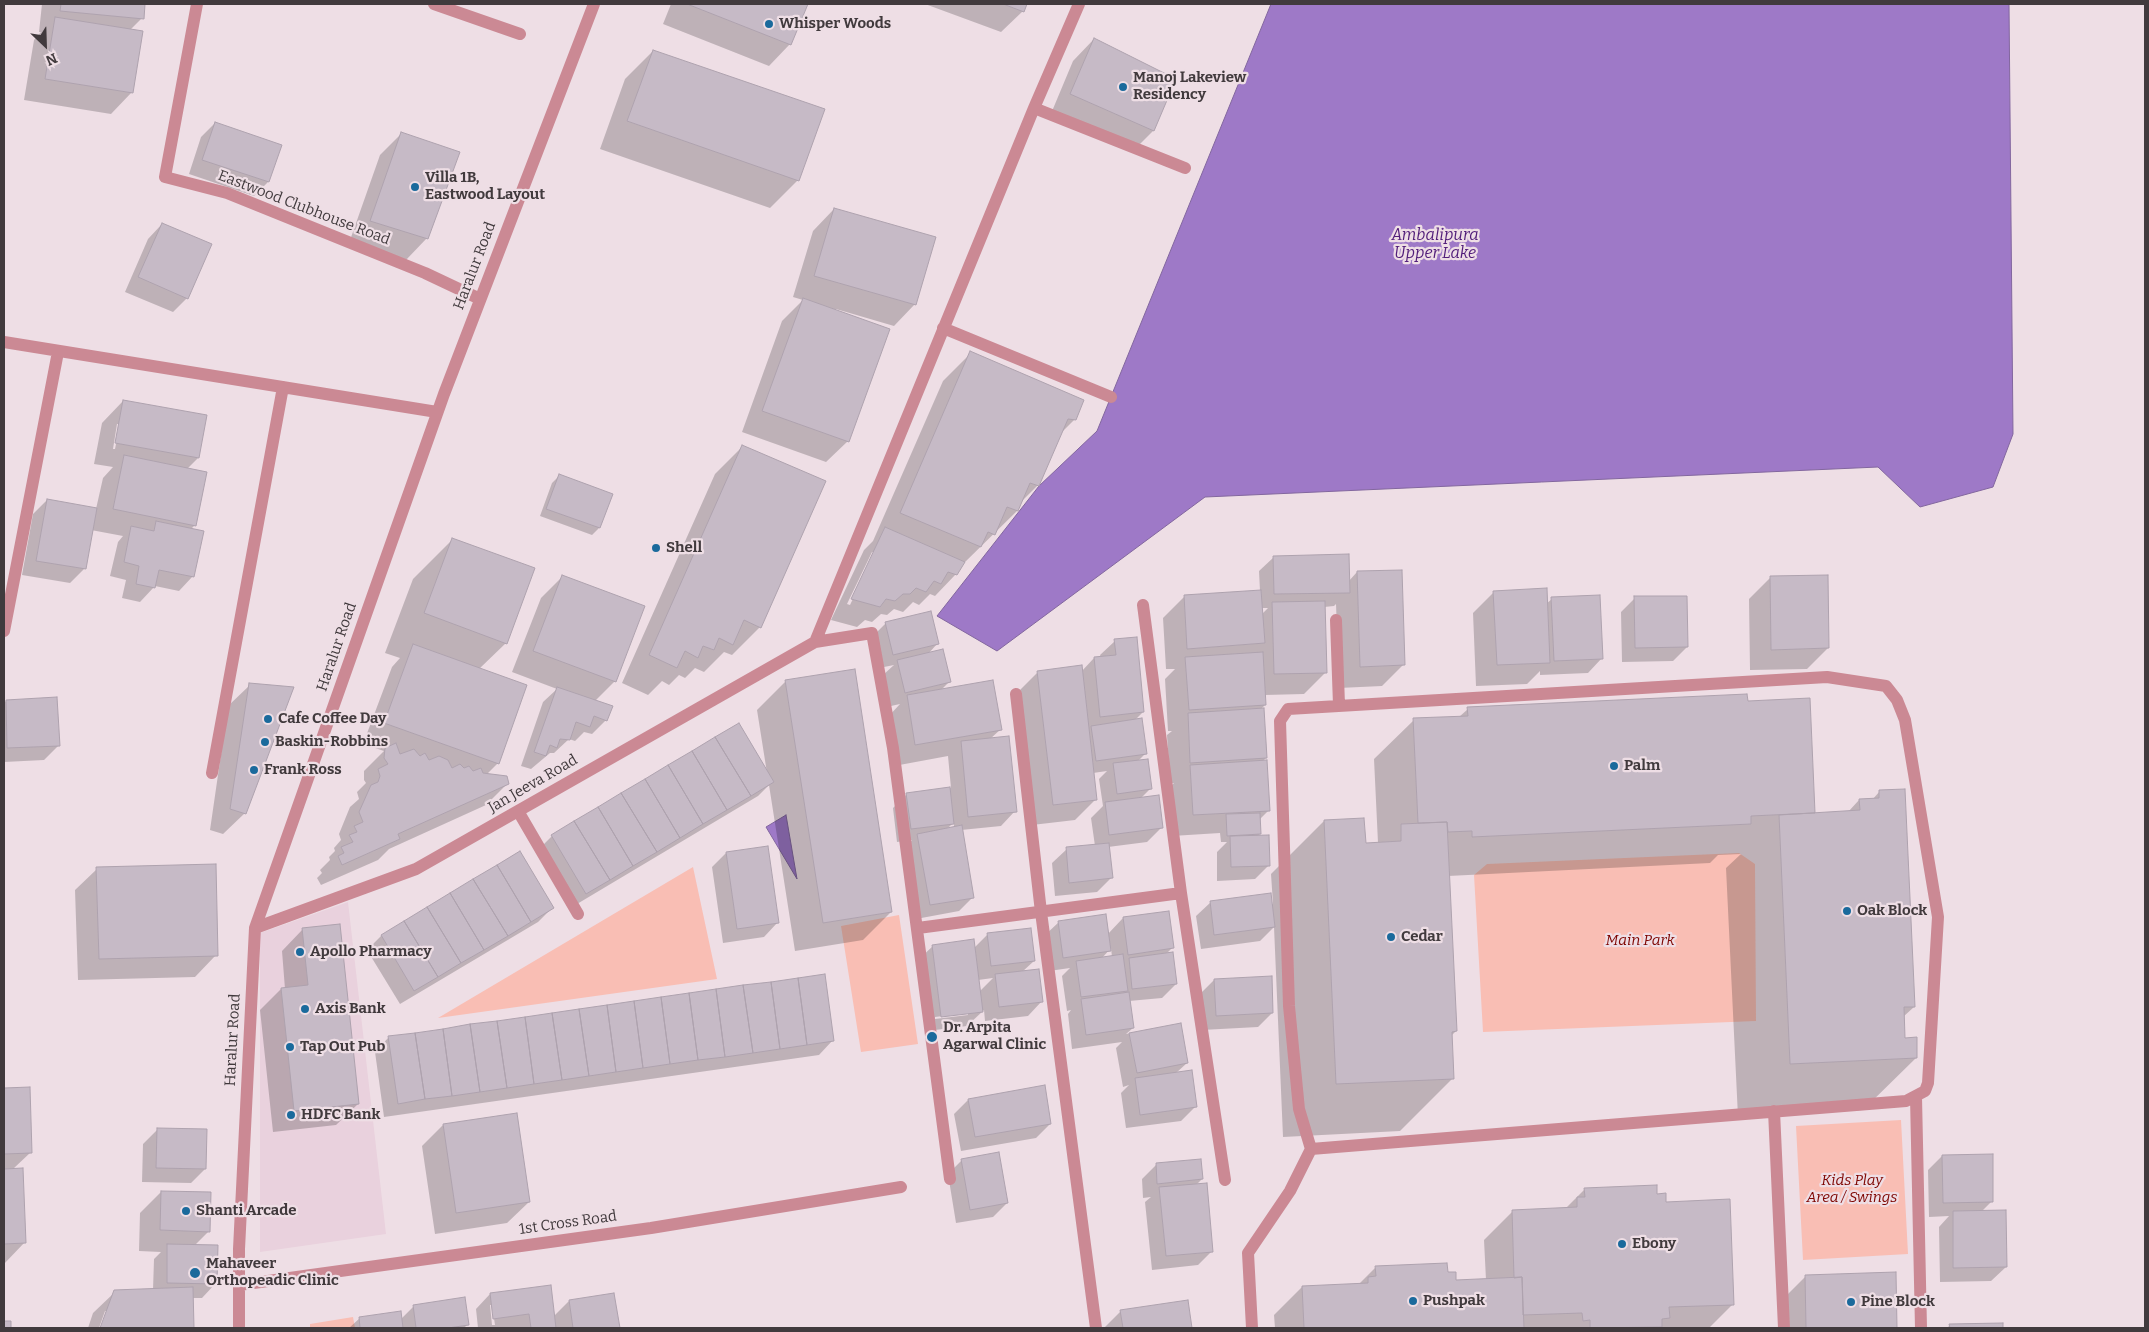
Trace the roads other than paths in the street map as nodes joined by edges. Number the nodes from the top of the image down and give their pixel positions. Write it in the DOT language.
graph roads {
  1 [pos="197,4"];
  2 [pos="434,4"];
  3 [pos="594,4"];
  4 [pos="1079,4"];
  5 [pos="520,34"];
  6 [pos="1034,108"];
  7 [pos="1185,168"];
  8 [pos="480,298"];
  9 [pos="943,328"];
  10 [pos="4,342"];
  11 [pos="58,352"];
  12 [pos="283,387"];
  13 [pos="1111,397"];
  14 [pos="437,412"];
  15 [pos="1143,604"];
  16 [pos="1336,620"];
  17 [pos="4,631"];
  18 [pos="814,642"];
  19 [pos="1016,694"];
  20 [pos="1339,705"];
  21 [pos="212,773"];
  22 [pos="518,811"];
  23 [pos="1181,893"];
  24 [pos="1042,912"];
  25 [pos="578,914"];
  26 [pos="255,928"];
  27 [pos="918,928"];
  28 [pos="1916,1097"];
  29 [pos="1774,1111"];
  30 [pos="1311,1149"];
  31 [pos="950,1179"];
  32 [pos="1225,1180"];
  33 [pos="900,1187"];
  34 [pos="239,1285"];
  35 [pos="239,1328"];
  36 [pos="1096,1328"];
  37 [pos="1252,1328"];
  38 [pos="1784,1328"];
  39 [pos="1922,1328"];
  1 -- 8 [label="street, Eastwood Clubhouse Road"];
  2 -- 5 [label="street"];
  3 -- 8 [label="street, Haralur Road"];
  4 -- 6 [label="street"];
  6 -- 7 [label="street"];
  6 -- 9 [label="street"];
  8 -- 14 [label="street, Haralur Road"];
  9 -- 13 [label="street"];
  9 -- 18 [label="street"];
  10 -- 11 [label="street"];
  11 -- 12 [label="street"];
  11 -- 17 [label="street"];
  12 -- 14 [label="street"];
  12 -- 21 [label="street"];
  14 -- 26 [label="street, Haralur Road"];
  15 -- 23 [label="street"];
  16 -- 20 [label="street"];
  18 -- 22 [label="street, Jan Jeeva Road"];
  18 -- 27 [label="street"];
  19 -- 24 [label="street"];
  20 -- 28 [label="street"];
  20 -- 30 [label="street"];
  22 -- 25 [label="street"];
  22 -- 26 [label="street, Jan Jeeva Road"];
  23 -- 24 [label="street"];
  23 -- 32 [label="street"];
  24 -- 27 [label="street"];
  24 -- 36 [label="street"];
  26 -- 34 [label="street, Haralur Road"];
  27 -- 31 [label="street"];
  28 -- 29 [label="street"];
  28 -- 39 [label="street"];
  29 -- 30 [label="street"];
  29 -- 38 [label="street"];
  30 -- 37 [label="street"];
  33 -- 34 [label="street, 1st Cross Road"];
  34 -- 35 [label="street, Haralur Road"];
}
